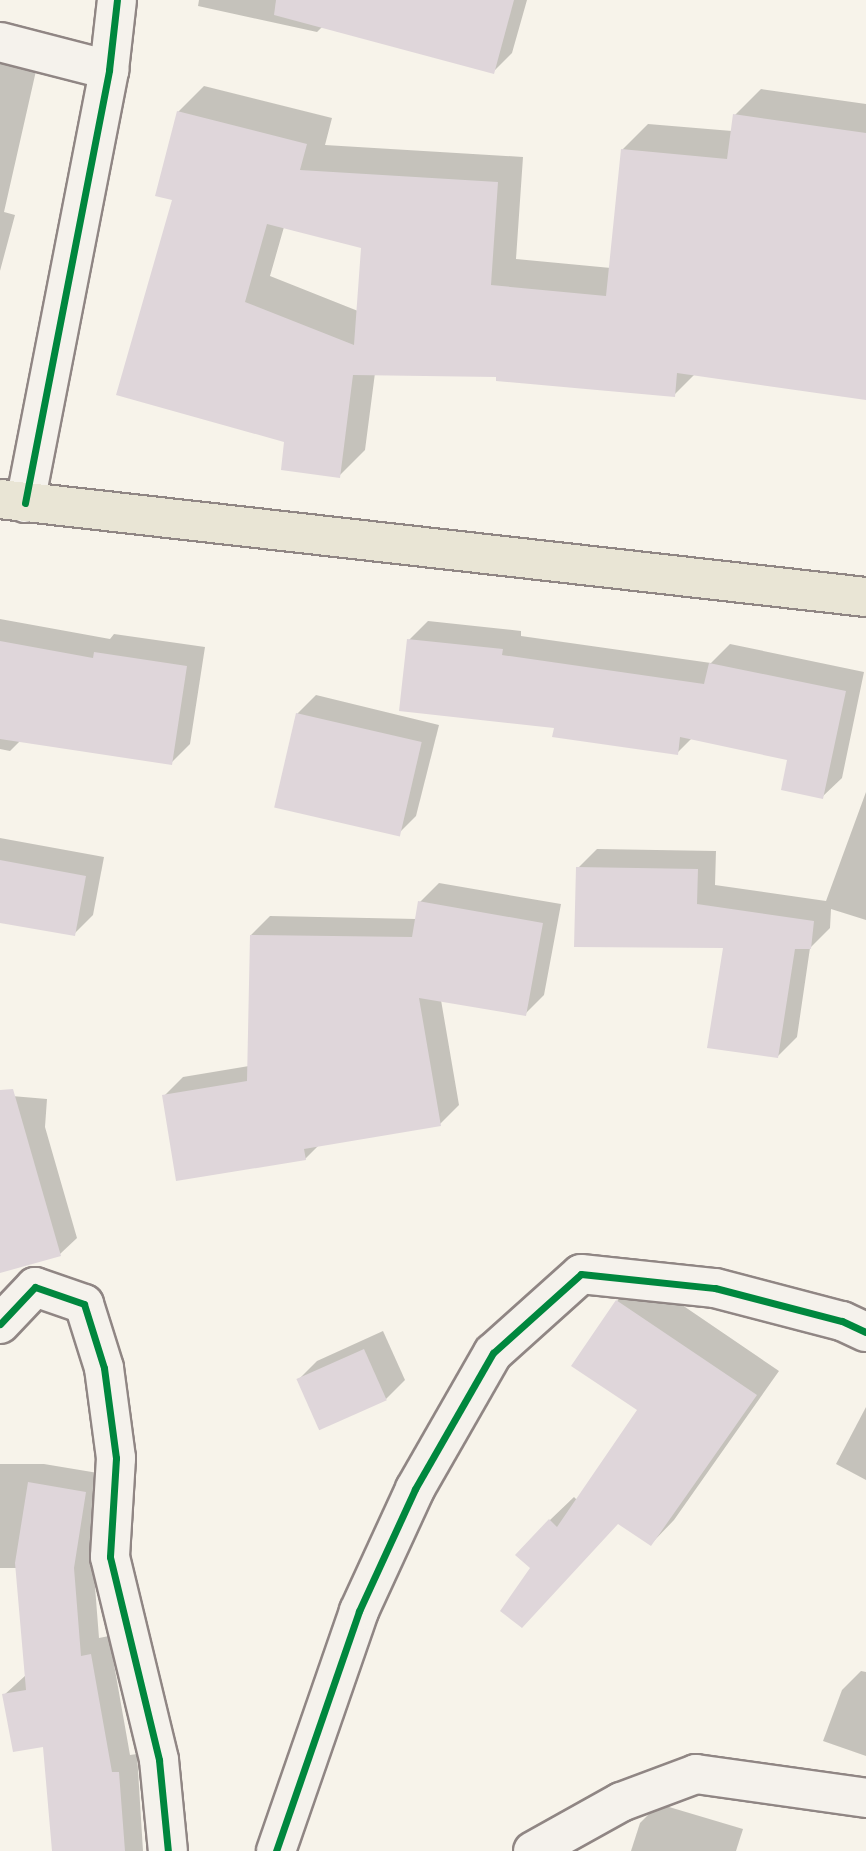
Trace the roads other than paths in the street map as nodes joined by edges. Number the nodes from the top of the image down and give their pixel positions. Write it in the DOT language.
graph roads {
  1 [pos="117,0"];
  2 [pos="0,41"];
  3 [pos="108,69"];
  4 [pos="12,501"];
  5 [pos="866,597"];
  6 [pos="0,1324"];
  7 [pos="866,1332"];
  8 [pos="866,1798"];
  9 [pos="168,1851"];
  10 [pos="276,1851"];
  11 [pos="533,1851"];
  1 -- 3 [label="street"];
  2 -- 3 [label="street"];
  3 -- 4 [label="street"];
  4 -- 5 [label="highway"];
  6 -- 9 [label="street"];
  7 -- 10 [label="street"];
  8 -- 11 [label="street"];
}
